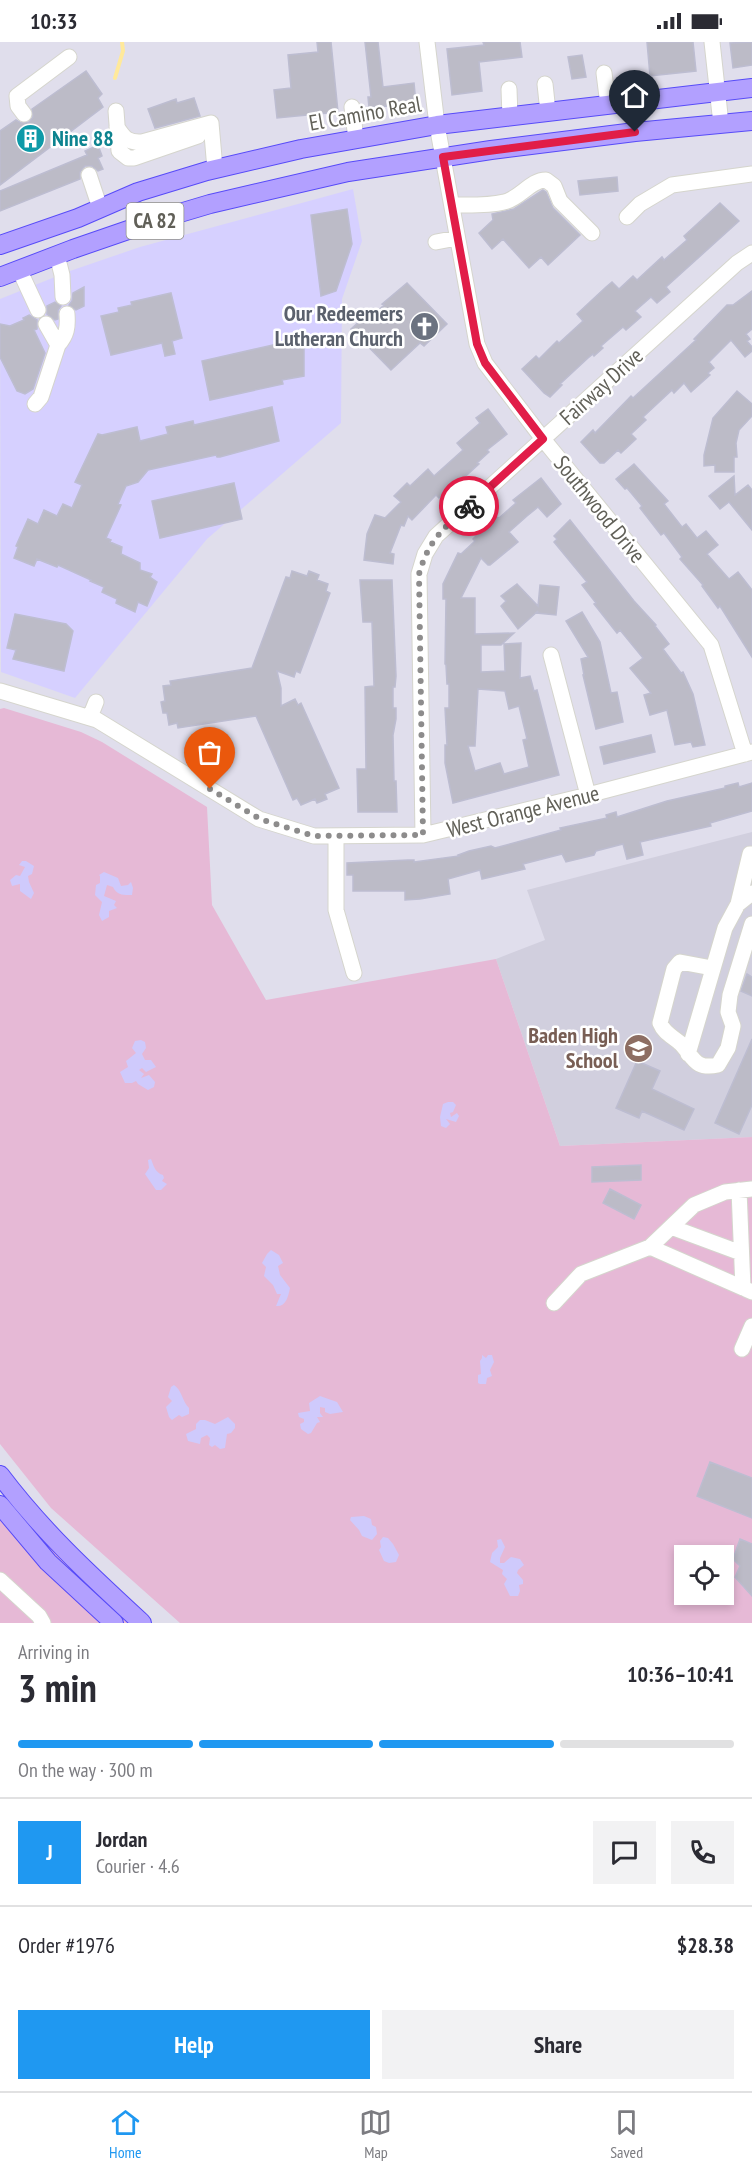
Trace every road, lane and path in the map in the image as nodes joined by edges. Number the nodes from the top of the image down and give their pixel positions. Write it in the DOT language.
graph roads {
  1 [pos="428,42"];
  2 [pos="711,42"];
  3 [pos="69,57"];
  4 [pos="604,73"];
  5 [pos="545,84"];
  6 [pos="509,88"];
  7 [pos="752,88"];
  8 [pos="717,92"];
  9 [pos="608,105"];
  10 [pos="352,107"];
  11 [pos="116,111"];
  12 [pos="548,112"];
  13 [pos="24,114"];
  14 [pos="510,117"];
  15 [pos="752,121"];
  16 [pos="721,124"];
  17 [pos="437,125"];
  18 [pos="356,138"];
  19 [pos="443,157"];
  20 [pos="215,169"];
  21 [pos="752,174"];
  22 [pos="89,175"];
  23 [pos="452,205"];
  24 [pos="100,208"];
  25 [pos="627,217"];
  26 [pos="592,233"];
  27 [pos="457,238"];
  28 [pos="436,242"];
  29 [pos="0,245"];
  30 [pos="752,253"];
  31 [pos="57,255"];
  32 [pos="19,269"];
  33 [pos="0,277"];
  34 [pos="63,297"];
  35 [pos="38,310"];
  36 [pos="67,314"];
  37 [pos="46,324"];
  38 [pos="58,345"];
  39 [pos="35,404"];
  40 [pos="543,439"];
  41 [pos="551,655"];
  42 [pos="0,691"];
  43 [pos="96,702"];
  44 [pos="90,717"];
  45 [pos="749,753"];
  46 [pos="588,795"];
  47 [pos="423,835"];
  48 [pos="336,837"];
  49 [pos="752,854"];
  50 [pos="752,893"];
  51 [pos="738,904"];
  52 [pos="752,924"];
  53 [pos="712,968"];
  54 [pos="354,973"];
  55 [pos="688,1054"];
  56 [pos="746,1189"];
  57 [pos="671,1227"];
  58 [pos="650,1247"];
  59 [pos="741,1253"];
  60 [pos="747,1290"];
  61 [pos="554,1303"];
  62 [pos="752,1326"];
  63 [pos="742,1349"];
  64 [pos="0,1475"];
  65 [pos="0,1505"];
  66 [pos="0,1580"];
  67 [pos="43,1623"];
  68 [pos="114,1623"];
  69 [pos="142,1623"];
  1 -- 17 [label="street, Southwood Drive"];
  2 -- 8 [label="street"];
  3 -- 13 [label="street"];
  4 -- 9 [label="street"];
  5 -- 12 [label="street"];
  6 -- 14 [label="street"];
  7 -- 8 [label="main road, El Camino Real / CA 82"];
  8 -- 9 [label="main road, El Camino Real / CA 82"];
  8 -- 16 [label="street"];
  9 -- 12 [label="main road, El Camino Real / CA 82"];
  10 -- 18 [label="street"];
  11 -- 20 [label="street"];
  12 -- 14 [label="main road, El Camino Real / CA 82"];
  14 -- 17 [label="main road, El Camino Real / CA 82"];
  15 -- 16 [label="main road, CA 82"];
  16 -- 19 [label="main road, CA 82"];
  17 -- 18 [label="main road, El Camino Real / CA 82"];
  17 -- 19 [label="street, Southwood Drive"];
  18 -- 20 [label="main road, El Camino Real / CA 82"];
  19 -- 23 [label="street, Southwood Drive"];
  19 -- 31 [label="main road, CA 82"];
  20 -- 24 [label="main road, El Camino Real / CA 82"];
  21 -- 25 [label="street"];
  22 -- 24 [label="street"];
  23 -- 26 [label="street"];
  23 -- 27 [label="street, Southwood Drive"];
  24 -- 29 [label="main road, El Camino Real / CA 82"];
  27 -- 28 [label="street"];
  27 -- 40 [label="street, Southwood Drive"];
  30 -- 40 [label="street, Fairway Drive"];
  31 -- 32 [label="main road, CA 82"];
  31 -- 34 [label="street"];
  32 -- 33 [label="main road, CA 82"];
  32 -- 35 [label="street"];
  36 -- 38 [label="street"];
  37 -- 38 [label="street"];
  38 -- 39 [label="street"];
  40 -- 45 [label="street, Southwood Drive"];
  40 -- 47 [label="street, Fairway Drive"];
  41 -- 46 [label="street"];
  42 -- 44 [label="street, West Orange Avenue"];
  43 -- 44 [label="street"];
  44 -- 48 [label="street, West Orange Avenue"];
  45 -- 46 [label="street, West Orange Avenue"];
  46 -- 47 [label="street, West Orange Avenue"];
  47 -- 48 [label="street, West Orange Avenue"];
  48 -- 54 [label="street"];
  49 -- 51 [label="street"];
  50 -- 51 [label="street"];
  51 -- 53 [label="street"];
  52 -- 55 [label="street"];
  53 -- 55 [label="street"];
  53 -- 55 [label="street"];
  56 -- 57 [label="street"];
  56 -- 59 [label="street"];
  57 -- 58 [label="street"];
  57 -- 59 [label="street"];
  58 -- 60 [label="street"];
  58 -- 61 [label="street"];
  59 -- 60 [label="street"];
  62 -- 63 [label="street"];
  64 -- 69 [label="main road"];
  65 -- 68 [label="main road"];
  66 -- 67 [label="street"];
}
